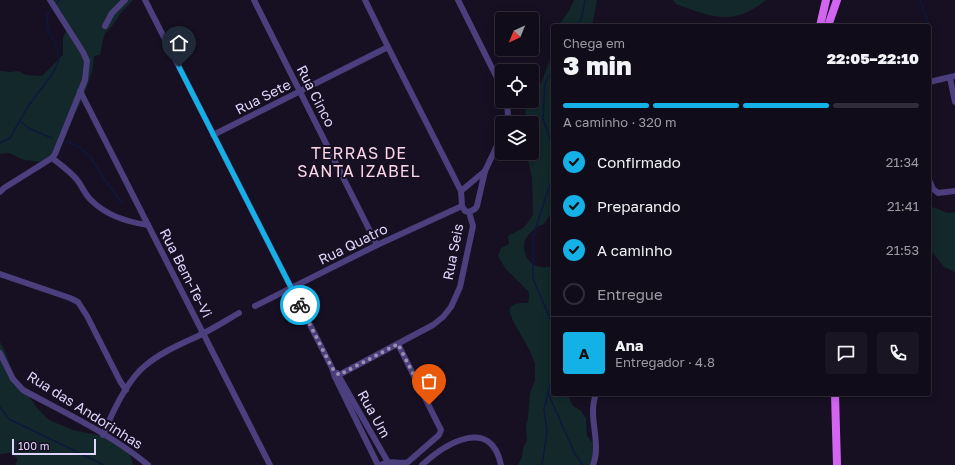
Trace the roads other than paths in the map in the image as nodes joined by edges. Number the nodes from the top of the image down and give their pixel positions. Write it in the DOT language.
graph roads {
  1 [pos="125,0"];
  2 [pos="145,0"];
  3 [pos="254,0"];
  4 [pos="365,0"];
  5 [pos="458,0"];
  6 [pos="826,0"];
  7 [pos="837,0"];
  8 [pos="53,4"];
  9 [pos="820,24"];
  10 [pos="829,24"];
  11 [pos="105,26"];
  12 [pos="388,47"];
  13 [pos="495,74"];
  14 [pos="952,77"];
  15 [pos="931,82"];
  16 [pos="80,91"];
  17 [pos="300,91"];
  18 [pos="955,102"];
  19 [pos="214,135"];
  20 [pos="495,150"];
  21 [pos="52,158"];
  22 [pos="485,171"];
  23 [pos="931,184"];
  24 [pos="1,189"];
  25 [pos="460,190"];
  26 [pos="955,191"];
  27 [pos="462,206"];
  28 [pos="469,212"];
  29 [pos="148,225"];
  30 [pos="377,245"];
  31 [pos="0,274"];
  32 [pos="292,288"];
  33 [pos="255,306"];
  34 [pos="239,313"];
  35 [pos="204,333"];
  36 [pos="398,344"];
  37 [pos="0,353"];
  38 [pos="337,376"];
  39 [pos="126,390"];
  40 [pos="596,396"];
  41 [pos="835,396"];
  42 [pos="103,435"];
  43 [pos="389,463"];
  44 [pos="148,465"];
  45 [pos="270,465"];
  46 [pos="379,465"];
  47 [pos="422,465"];
  48 [pos="502,465"];
  49 [pos="593,465"];
  50 [pos="838,465"];
  1 -- 11 [label="street"];
  2 -- 19 [label="street"];
  3 -- 17 [label="street, Rua Cinco"];
  4 -- 12 [label="street, Rua Seis"];
  5 -- 13 [label="street"];
  6 -- 9 [label="main road"];
  7 -- 10 [label="main road"];
  8 -- 16 [label="street"];
  12 -- 17 [label="street, Rua Sete"];
  12 -- 25 [label="street, Rua Seis"];
  14 -- 15 [label="street"];
  14 -- 18 [label="street"];
  16 -- 21 [label="street"];
  16 -- 29 [label="street, Rua Bem-Te-Vi"];
  17 -- 19 [label="street, Rua Sete"];
  17 -- 30 [label="street, Rua Cinco"];
  19 -- 32 [label="street"];
  20 -- 22 [label="street"];
  21 -- 24 [label="street"];
  21 -- 29 [label="street"];
  22 -- 25 [label="street"];
  22 -- 28 [label="street"];
  23 -- 26 [label="street"];
  25 -- 27 [label="street, Rua Seis"];
  27 -- 28 [label="street, Rua Seis"];
  27 -- 30 [label="street, Rua Quatro"];
  28 -- 36 [label="street, Rua Seis"];
  29 -- 35 [label="street, Rua Bem-Te-Vi"];
  30 -- 32 [label="street, Rua Quatro"];
  31 -- 39 [label="street"];
  32 -- 33 [label="street, Rua Quatro"];
  32 -- 38 [label="street"];
  34 -- 35 [label="street"];
  35 -- 39 [label="street"];
  35 -- 45 [label="street, Rua Bem-Te-Vi"];
  36 -- 38 [label="street, Rua Seis"];
  36 -- 43 [label="street"];
  37 -- 42 [label="street, Rua das Andorinhas"];
  38 -- 43 [label="street, Rua Um"];
  38 -- 46 [label="street, Rua Um"];
  39 -- 42 [label="street"];
  40 -- 49 [label="street"];
  41 -- 50 [label="main road"];
  42 -- 44 [label="street, Rua das Andorinhas"];
  43 -- 46 [label="street"];
  47 -- 48 [label="street"];
}
